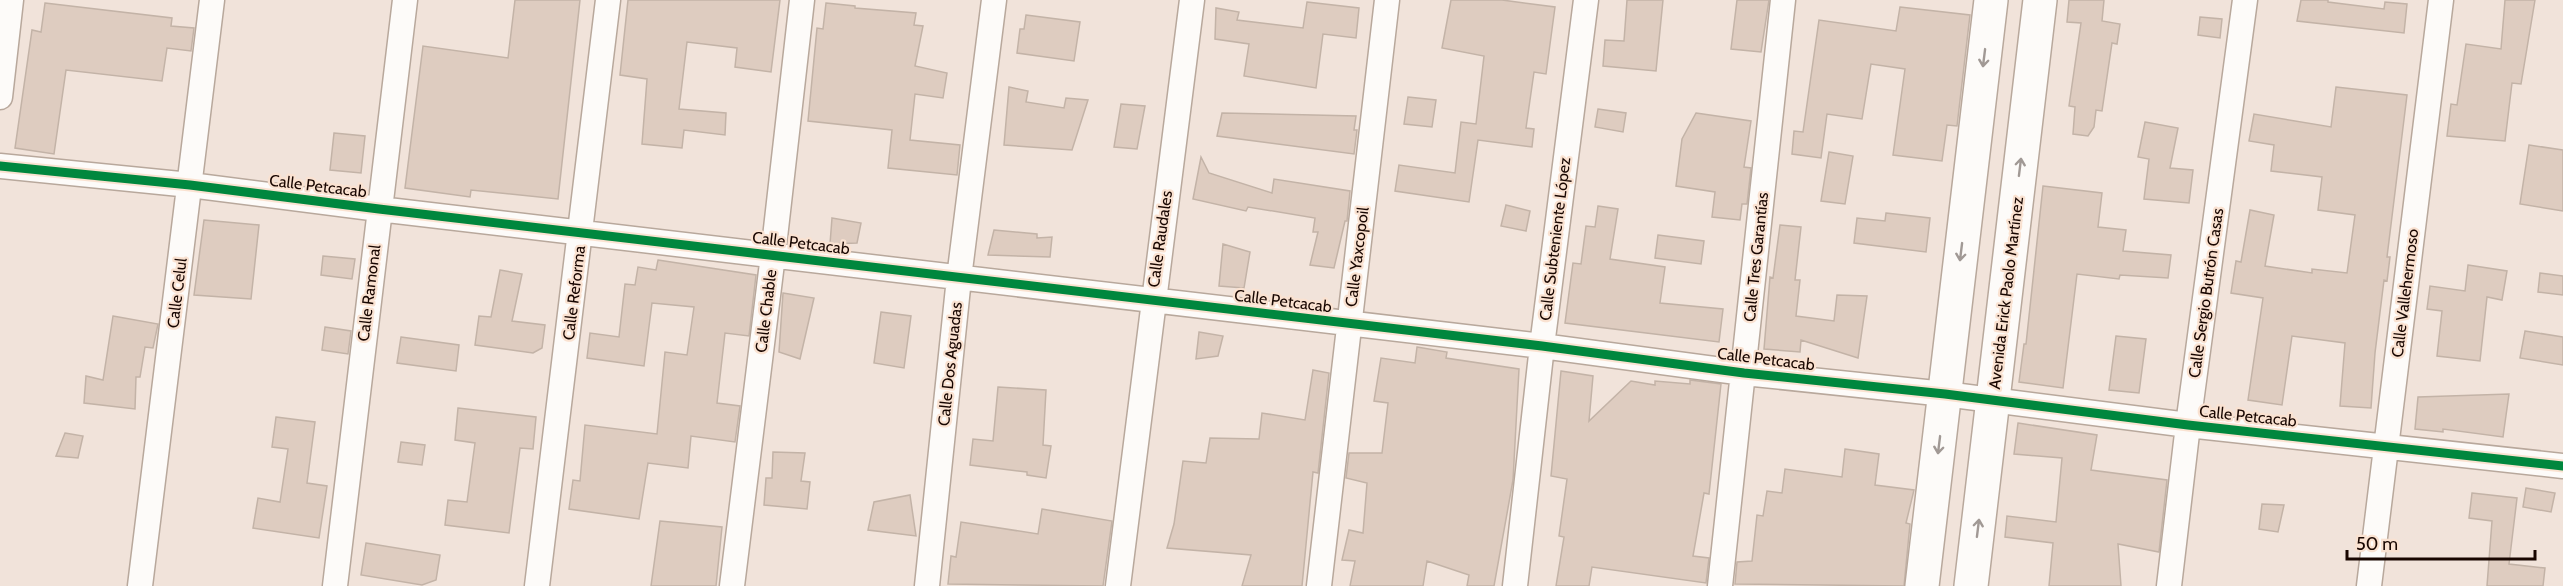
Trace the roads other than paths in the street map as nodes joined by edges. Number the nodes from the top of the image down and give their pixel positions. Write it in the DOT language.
graph roads {
  1 [pos="11,0"];
  2 [pos="212,0"];
  3 [pos="405,0"];
  4 [pos="608,0"];
  5 [pos="802,0"];
  6 [pos="994,0"];
  7 [pos="1192,0"];
  8 [pos="1386,0"];
  9 [pos="1586,0"];
  10 [pos="1783,0"];
  11 [pos="1991,0"];
  12 [pos="2040,0"];
  13 [pos="2245,0"];
  14 [pos="2440,0"];
  15 [pos="0,97"];
  16 [pos="0,166"];
  17 [pos="190,185"];
  18 [pos="379,209"];
  19 [pos="582,232"];
  20 [pos="774,255"];
  21 [pos="959,278"];
  22 [pos="1152,300"];
  23 [pos="1349,324"];
  24 [pos="1542,345"];
  25 [pos="1744,373"];
  26 [pos="1945,394"];
  27 [pos="1993,400"];
  28 [pos="2188,425"];
  29 [pos="2386,446"];
  30 [pos="2563,466"];
  31 [pos="140,586"];
  32 [pos="335,586"];
  33 [pos="537,586"];
  34 [pos="732,586"];
  35 [pos="927,586"];
  36 [pos="1118,586"];
  37 [pos="1319,586"];
  38 [pos="1515,586"];
  39 [pos="1720,586"];
  40 [pos="1922,586"];
  41 [pos="1971,586"];
  42 [pos="2169,586"];
  43 [pos="2370,586"];
  1 -- 15 [label="street"];
  2 -- 17 [label="street, Calle Celul"];
  3 -- 18 [label="street, Calle Ramonal"];
  4 -- 19 [label="street, Calle Reforma"];
  5 -- 20 [label="street, Calle Chable"];
  6 -- 21 [label="street, Calle Dos Aguadas"];
  7 -- 22 [label="street, Calle Raudales"];
  8 -- 23 [label="street, Calle Yaxcopoil"];
  9 -- 24 [label="street, Calle Subteniente López"];
  10 -- 25 [label="street, Calle Tres Garantías"];
  11 -- 26 [label="main road, one-way"];
  27 -- 12 [label="main road, Avenida Erick Paolo Martínez, one-way"];
  13 -- 28 [label="street, Calle Sergio Butrón Casas"];
  14 -- 29 [label="street, Calle Vallehermoso"];
  16 -- 17 [label="street, Calle Petcacab"];
  17 -- 18 [label="street, Calle Petcacab"];
  17 -- 31 [label="street, Calle Celul"];
  18 -- 19 [label="street, Calle Petcacab"];
  18 -- 32 [label="street, Calle Ramonal"];
  19 -- 20 [label="street, Calle Petcacab"];
  19 -- 33 [label="street, Calle Reforma"];
  20 -- 21 [label="street, Calle Petcacab"];
  20 -- 34 [label="street, Calle Chable"];
  21 -- 22 [label="street, Calle Petcacab"];
  21 -- 35 [label="street, Calle Dos Aguadas"];
  22 -- 23 [label="street, Calle Petcacab"];
  22 -- 36 [label="street, Calle Raudales"];
  23 -- 24 [label="street, Calle Petcacab"];
  23 -- 37 [label="street, Calle Yaxcopoil"];
  24 -- 25 [label="street, Calle Petcacab"];
  24 -- 38 [label="street, Calle Subteniente López"];
  25 -- 26 [label="street, Calle Petcacab"];
  25 -- 39 [label="street, Calle Tres Garantías"];
  26 -- 27 [label="street, Calle Petcacab"];
  26 -- 40 [label="main road, one-way"];
  27 -- 28 [label="street, Calle Petcacab"];
  41 -- 27 [label="main road, Avenida Erick Paolo Martínez, one-way"];
  28 -- 29 [label="street, Calle Petcacab"];
  28 -- 42 [label="street, Calle Sergio Butrón Casas"];
  29 -- 30 [label="street, Calle Petcacab"];
  29 -- 43 [label="street, Calle Vallehermoso"];
}
